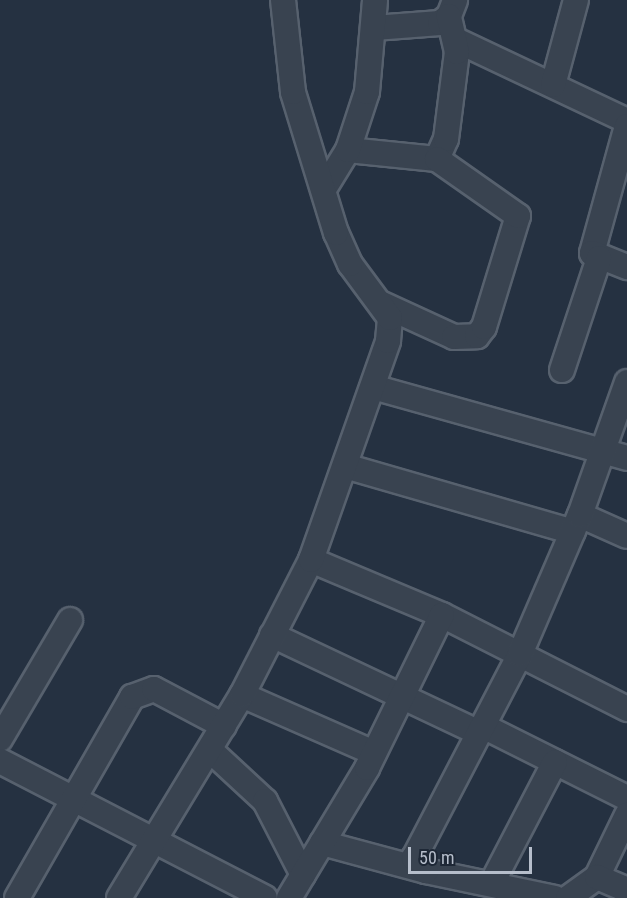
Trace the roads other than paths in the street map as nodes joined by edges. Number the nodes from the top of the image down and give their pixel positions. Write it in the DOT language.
graph roads {
  1 [pos="283,0"];
  2 [pos="375,0"];
  3 [pos="576,0"];
  4 [pos="452,8"];
  5 [pos="374,28"];
  6 [pos="456,40"];
  7 [pos="553,85"];
  8 [pos="627,121"];
  9 [pos="627,126"];
  10 [pos="348,150"];
  11 [pos="437,159"];
  12 [pos="324,189"];
  13 [pos="599,258"];
  14 [pos="627,267"];
  15 [pos="382,304"];
  16 [pos="562,370"];
  17 [pos="627,382"];
  18 [pos="373,387"];
  19 [pos="616,454"];
  20 [pos="345,466"];
  21 [pos="576,524"];
  22 [pos="627,536"];
  23 [pos="311,560"];
  24 [pos="442,615"];
  25 [pos="70,620"];
  26 [pos="272,635"];
  27 [pos="520,654"];
  28 [pos="242,694"];
  29 [pos="403,695"];
  30 [pos="627,709"];
  31 [pos="224,726"];
  32 [pos="481,730"];
  33 [pos="0,739"];
  34 [pos="210,750"];
  35 [pos="374,753"];
  36 [pos="555,762"];
  37 [pos="2,765"];
  38 [pos="627,798"];
  39 [pos="74,801"];
  40 [pos="627,815"];
  41 [pos="153,843"];
  42 [pos="322,843"];
  43 [pos="426,871"];
  44 [pos="303,875"];
  45 [pos="597,877"];
  46 [pos="493,881"];
  47 [pos="627,890"];
  48 [pos="16,898"];
  49 [pos="120,898"];
  50 [pos="265,898"];
  51 [pos="289,898"];
  52 [pos="555,898"];
  53 [pos="568,898"];
  1 -- 12 [label="street"];
  2 -- 5 [label="street"];
  3 -- 7 [label="street"];
  4 -- 5 [label="street"];
  4 -- 6 [label="street"];
  5 -- 10 [label="street"];
  6 -- 7 [label="street"];
  6 -- 11 [label="street"];
  7 -- 8 [label="street"];
  9 -- 13 [label="street"];
  10 -- 11 [label="street"];
  10 -- 12 [label="street"];
  11 -- 15 [label="street"];
  12 -- 15 [label="street"];
  13 -- 14 [label="street"];
  13 -- 16 [label="street"];
  15 -- 18 [label="street"];
  17 -- 19 [label="street"];
  18 -- 19 [label="street"];
  18 -- 20 [label="street"];
  19 -- 21 [label="street"];
  20 -- 21 [label="street"];
  20 -- 23 [label="street"];
  21 -- 22 [label="street"];
  21 -- 27 [label="street"];
  23 -- 24 [label="street"];
  23 -- 26 [label="street"];
  24 -- 27 [label="street"];
  24 -- 29 [label="street"];
  25 -- 33 [label="street"];
  26 -- 28 [label="street"];
  26 -- 29 [label="street"];
  27 -- 30 [label="street"];
  27 -- 32 [label="street"];
  28 -- 31 [label="street"];
  28 -- 35 [label="street"];
  29 -- 32 [label="street"];
  29 -- 35 [label="street"];
  31 -- 34 [label="street"];
  31 -- 39 [label="street"];
  32 -- 36 [label="street"];
  32 -- 43 [label="street"];
  34 -- 41 [label="street"];
  34 -- 44 [label="street"];
  35 -- 42 [label="street"];
  36 -- 38 [label="street"];
  36 -- 46 [label="street"];
  37 -- 39 [label="street"];
  39 -- 41 [label="street"];
  39 -- 48 [label="street"];
  40 -- 45 [label="street"];
  41 -- 49 [label="street"];
  41 -- 50 [label="street"];
  42 -- 43 [label="street"];
  42 -- 44 [label="street"];
  43 -- 46 [label="street"];
  44 -- 51 [label="street"];
  45 -- 47 [label="street"];
  45 -- 53 [label="street"];
  46 -- 52 [label="street"];
}
